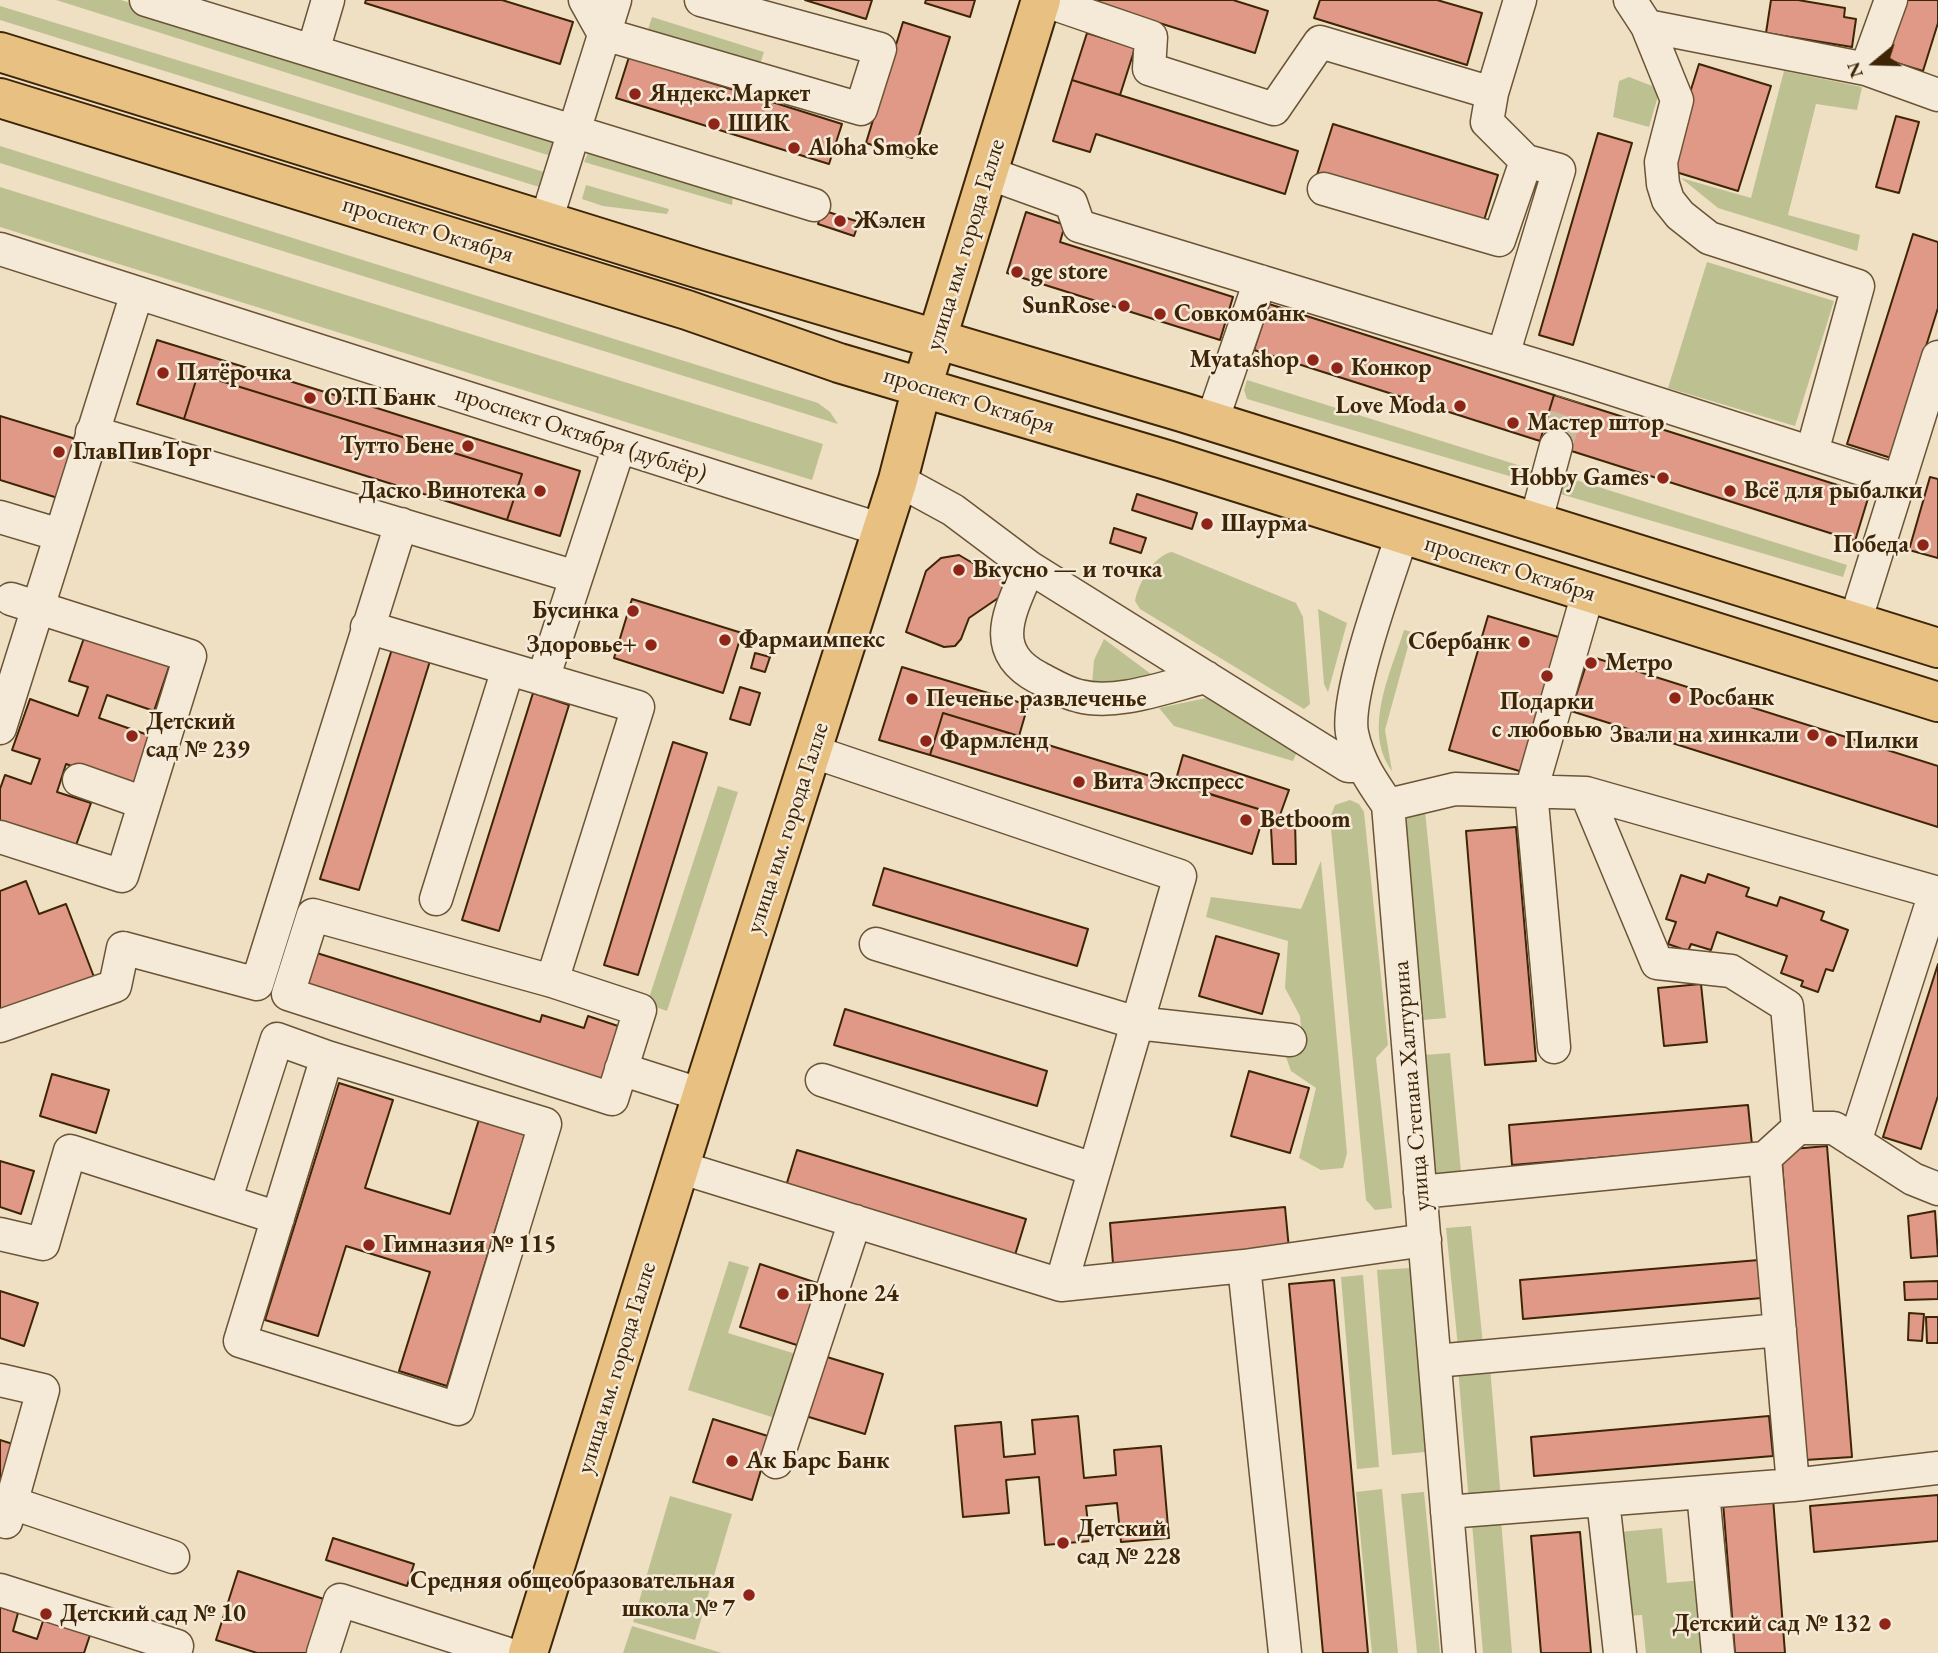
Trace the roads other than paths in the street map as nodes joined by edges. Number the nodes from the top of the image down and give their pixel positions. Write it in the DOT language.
graph roads {
  1 [pos="146,0"];
  2 [pos="328,0"];
  3 [pos="584,0"];
  4 [pos="615,0"];
  5 [pos="701,0"];
  6 [pos="1042,0"];
  7 [pos="1630,0"];
  8 [pos="1891,0"];
  9 [pos="1512,2"];
  10 [pos="1647,26"];
  11 [pos="604,34"];
  12 [pos="313,51"];
  13 [pos="0,52"];
  14 [pos="1866,69"];
  15 [pos="1492,93"];
  16 [pos="1938,95"];
  17 [pos="0,98"];
  18 [pos="574,131"];
  19 [pos="1526,161"];
  20 [pos="988,173"];
  21 [pos="1324,189"];
  22 [pos="814,205"];
  23 [pos="546,221"];
  24 [pos="0,249"];
  25 [pos="700,269"];
  26 [pos="1260,281"];
  27 [pos="137,293"];
  28 [pos="687,310"];
  29 [pos="937,338"];
  30 [pos="1503,355"];
  31 [pos="1938,357"];
  32 [pos="922,387"];
  33 [pos="1931,407"];
  34 [pos="1197,417"];
  35 [pos="92,432"];
  36 [pos="1556,446"];
  37 [pos="619,447"];
  38 [pos="1812,452"];
  39 [pos="1167,460"];
  40 [pos="898,480"];
  41 [pos="1899,481"];
  42 [pos="0,517"];
  43 [pos="401,524"];
  44 [pos="1535,524"];
  45 [pos="882,530"];
  46 [pos="60,535"];
  47 [pos="1402,535"];
  48 [pos="1029,567"];
  49 [pos="576,577"];
  50 [pos="1588,593"];
  51 [pos="24,603"];
  52 [pos="1855,622"];
  53 [pos="367,627"];
  54 [pos="1938,648"];
  55 [pos="508,669"];
  56 [pos="1206,677"];
  57 [pos="543,679"];
  58 [pos="1938,702"];
  59 [pos="0,728"];
  60 [pos="814,752"];
  61 [pos="1361,766"];
  62 [pos="79,780"];
  63 [pos="1531,791"];
  64 [pos="1586,793"];
  65 [pos="144,803"];
  66 [pos="1388,805"];
  67 [pos="0,837"];
  68 [pos="1937,893"];
  69 [pos="436,899"];
  70 [pos="876,944"];
  71 [pos="552,981"];
  72 [pos="1136,1023"];
  73 [pos="0,1026"];
  74 [pos="1290,1040"];
  75 [pos="1555,1047"];
  76 [pos="327,1057"];
  77 [pos="621,1069"];
  78 [pos="822,1080"];
  79 [pos="558,1082"];
  80 [pos="702,1095"];
  81 [pos="545,1124"];
  82 [pos="1798,1128"];
  83 [pos="1855,1142"];
  84 [pos="1765,1158"];
  85 [pos="679,1167"];
  86 [pos="1093,1169"];
  87 [pos="1938,1189"];
  88 [pos="1420,1192"];
  89 [pos="225,1201"];
  90 [pos="278,1218"];
  91 [pos="855,1221"];
  92 [pos="0,1234"];
  93 [pos="1425,1240"];
  94 [pos="1244,1266"];
  95 [pos="1061,1285"];
  96 [pos="1780,1330"];
  97 [pos="1435,1361"];
  98 [pos="0,1380"];
  99 [pos="776,1462"];
  100 [pos="1938,1468"];
  101 [pos="1793,1485"];
  102 [pos="1703,1492"];
  103 [pos="1604,1500"];
  104 [pos="6,1511"];
  105 [pos="1447,1512"];
  106 [pos="173,1558"];
  107 [pos="0,1590"];
  108 [pos="468,1647"];
  109 [pos="175,1653"];
  110 [pos="323,1653"];
  111 [pos="505,1653"];
  112 [pos="528,1653"];
  113 [pos="1285,1653"];
  114 [pos="1459,1653"];
  115 [pos="1620,1653"];
  116 [pos="1718,1653"];
  1 -- 12 [label="street"];
  2 -- 12 [label="street"];
  3 -- 11 [label="street"];
  4 -- 11 [label="street"];
  5 -- 11 [label="street"];
  6 -- 15 [label="street"];
  6 -- 20 [label="main road, улица им. города Галле"];
  7 -- 10 [label="street"];
  8 -- 14 [label="street"];
  9 -- 15 [label="street"];
  10 -- 14 [label="street"];
  10 -- 38 [label="street"];
  11 -- 18 [label="street"];
  12 -- 18 [label="street"];
  13 -- 23 [label="main road, проспект Октября"];
  14 -- 16 [label="street"];
  15 -- 19 [label="street"];
  17 -- 28 [label="main road, проспект Октября"];
  18 -- 22 [label="street"];
  18 -- 23 [label="street"];
  19 -- 21 [label="street"];
  19 -- 30 [label="street"];
  20 -- 26 [label="street"];
  20 -- 29 [label="main road, улица им. города Галле"];
  23 -- 25 [label="main road, проспект Октября"];
  24 -- 27 [label="street, проспект Октября (дублёр)"];
  25 -- 28 [label="main road"];
  25 -- 29 [label="main road, проспект Октября"];
  26 -- 30 [label="street"];
  26 -- 34 [label="street"];
  27 -- 35 [label="street"];
  27 -- 37 [label="street, проспект Октября (дублёр)"];
  28 -- 32 [label="main road, проспект Октября"];
  29 -- 32 [label="main road, улица им. города Галле"];
  29 -- 34 [label="main road, проспект Октября"];
  30 -- 38 [label="street"];
  31 -- 33 [label="street"];
  32 -- 39 [label="main road, проспект Октября"];
  32 -- 40 [label="main road, улица им. города Галле"];
  33 -- 41 [label="street"];
  34 -- 39 [label="main road"];
  34 -- 44 [label="main road, проспект Октября"];
  35 -- 43 [label="street"];
  35 -- 46 [label="street"];
  36 -- 44 [label="street"];
  37 -- 45 [label="street, проспект Октября (дублёр)"];
  37 -- 49 [label="street"];
  38 -- 41 [label="street"];
  39 -- 47 [label="main road, проспект Октября"];
  40 -- 45 [label="main road, улица им. города Галле"];
  40 -- 48 [label="street"];
  41 -- 52 [label="street"];
  42 -- 46 [label="street"];
  43 -- 49 [label="street"];
  43 -- 53 [label="street"];
  44 -- 52 [label="main road, проспект Октября"];
  45 -- 60 [label="main road, улица им. города Галле"];
  46 -- 51 [label="street"];
  47 -- 50 [label="main road, проспект Октября"];
  47 -- 61 [label="street, улица Степана Халтурина"];
  48 -- 56 [label="street"];
  48 -- 56 [label="street"];
  49 -- 57 [label="street"];
  50 -- 58 [label="main road, проспект Октября"];
  50 -- 63 [label="street"];
  51 -- 59 [label="street"];
  51 -- 65 [label="street"];
  52 -- 54 [label="main road, проспект Октября"];
  53 -- 55 [label="street"];
  53 -- 73 [label="street"];
  55 -- 57 [label="street"];
  55 -- 69 [label="street"];
  56 -- 61 [label="street"];
  57 -- 71 [label="street"];
  60 -- 72 [label="street"];
  60 -- 80 [label="main road, улица им. города Галле"];
  61 -- 66 [label="street, улица Степана Халтурина"];
  62 -- 65 [label="street"];
  63 -- 64 [label="street"];
  63 -- 66 [label="street"];
  63 -- 75 [label="street"];
  64 -- 68 [label="street"];
  64 -- 82 [label="street"];
  65 -- 67 [label="street"];
  66 -- 88 [label="street, улица Степана Халтурина"];
  68 -- 83 [label="street"];
  70 -- 72 [label="street"];
  71 -- 77 [label="street"];
  71 -- 79 [label="street"];
  72 -- 74 [label="street"];
  72 -- 86 [label="street"];
  76 -- 81 [label="street"];
  76 -- 89 [label="street"];
  76 -- 90 [label="street"];
  77 -- 79 [label="street"];
  77 -- 80 [label="street"];
  78 -- 86 [label="street"];
  79 -- 81 [label="street"];
  80 -- 85 [label="main road, улица им. города Галле"];
  81 -- 90 [label="street"];
  82 -- 83 [label="street"];
  82 -- 84 [label="street"];
  83 -- 87 [label="street"];
  84 -- 88 [label="street"];
  84 -- 96 [label="street"];
  85 -- 91 [label="street"];
  85 -- 112 [label="main road, улица им. города Галле"];
  86 -- 95 [label="street"];
  88 -- 93 [label="street, улица Степана Халтурина"];
  89 -- 90 [label="street"];
  89 -- 92 [label="street"];
  91 -- 95 [label="street"];
  91 -- 99 [label="street"];
  93 -- 94 [label="street"];
  93 -- 97 [label="street, улица Степана Халтурина"];
  94 -- 95 [label="street"];
  94 -- 113 [label="street"];
  96 -- 97 [label="street"];
  96 -- 101 [label="street"];
  97 -- 105 [label="street, улица Степана Халтурина"];
  98 -- 104 [label="street"];
  100 -- 101 [label="street"];
  101 -- 102 [label="street"];
  102 -- 103 [label="street"];
  102 -- 116 [label="street"];
  103 -- 105 [label="street"];
  103 -- 115 [label="street"];
  104 -- 106 [label="street"];
  105 -- 114 [label="street, улица Степана Халтурина"];
  107 -- 109 [label="street"];
  108 -- 110 [label="street"];
  108 -- 111 [label="street"];
}
